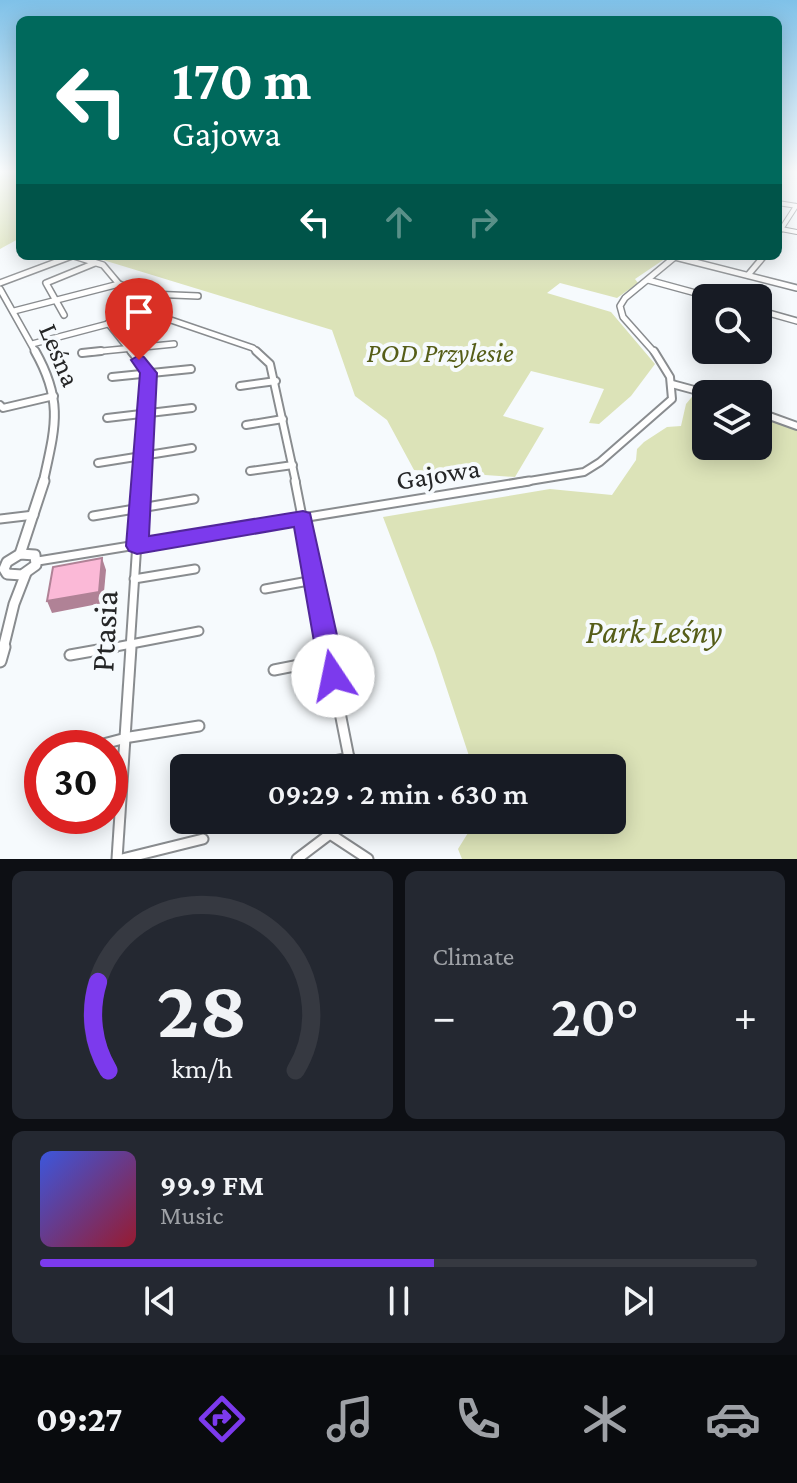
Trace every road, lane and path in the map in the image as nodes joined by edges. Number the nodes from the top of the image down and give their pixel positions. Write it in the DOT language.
graph roads {
  1 [pos="62,260"];
  2 [pos="86,260"];
  3 [pos="671,260"];
  4 [pos="691,260"];
  5 [pos="761,260"];
  6 [pos="95,263"];
  7 [pos="748,275"];
  8 [pos="3,279"];
  9 [pos="648,280"];
  10 [pos="119,284"];
  11 [pos="797,288"];
  12 [pos="2,291"];
  13 [pos="692,292"];
  14 [pos="198,296"];
  15 [pos="54,300"];
  16 [pos="9,301"];
  17 [pos="2,307"];
  18 [pos="14,311"];
  19 [pos="772,314"];
  20 [pos="64,315"];
  21 [pos="797,321"];
  22 [pos="108,323"];
  23 [pos="32,344"];
  24 [pos="174,344"];
  25 [pos="129,347"];
  26 [pos="82,353"];
  27 [pos="191,369"];
  28 [pos="148,373"];
  29 [pos="112,377"];
  30 [pos="276,381"];
  31 [pos="672,384"];
  32 [pos="240,386"];
  33 [pos="692,389"];
  34 [pos="55,396"];
  35 [pos="1,407"];
  36 [pos="192,408"];
  37 [pos="146,413"];
  38 [pos="772,417"];
  39 [pos="107,418"];
  40 [pos="283,419"];
  41 [pos="246,425"];
  42 [pos="797,426"];
  43 [pos="192,448"];
  44 [pos="142,457"];
  45 [pos="98,463"];
  46 [pos="293,465"];
  47 [pos="250,471"];
  48 [pos="194,499"];
  49 [pos="139,508"];
  50 [pos="34,515"];
  51 [pos="93,516"];
  52 [pos="303,518"];
  53 [pos="0,519"];
  54 [pos="31,534"];
  55 [pos="137,546"];
  56 [pos="20,554"];
  57 [pos="35,557"];
  58 [pos="5,569"];
  59 [pos="195,569"];
  60 [pos="26,573"];
  61 [pos="134,579"];
  62 [pos="314,580"];
  63 [pos="265,589"];
  64 [pos="14,604"];
  65 [pos="199,631"];
  66 [pos="3,633"];
  67 [pos="132,643"];
  68 [pos="70,655"];
  69 [pos="330,659"];
  70 [pos="0,661"];
  71 [pos="274,670"];
  72 [pos="199,726"];
  73 [pos="126,730"];
  74 [pos="128,738"];
  75 [pos="348,754"];
  76 [pos="120,834"];
  77 [pos="330,834"];
  78 [pos="203,839"];
  79 [pos="119,859"];
  80 [pos="297,859"];
  81 [pos="368,859"];
  1 -- 8 [label="street"];
  2 -- 6 [label="street"];
  3 -- 9 [label="street"];
  4 -- 7 [label="street"];
  5 -- 7 [label="street"];
  6 -- 10 [label="street"];
  6 -- 15 [label="street"];
  7 -- 11 [label="street"];
  8 -- 12 [label="street, Leśna"];
  9 -- 13 [label="street"];
  9 -- 31 [label="street"];
  10 -- 14 [label="street"];
  10 -- 15 [label="street"];
  12 -- 16 [label="street, Leśna"];
  15 -- 18 [label="street"];
  15 -- 20 [label="street"];
  16 -- 17 [label="street"];
  16 -- 18 [label="street, Leśna"];
  18 -- 23 [label="street, Leśna"];
  19 -- 21 [label="street"];
  22 -- 23 [label="street"];
  22 -- 25 [label="street"];
  22 -- 30 [label="street"];
  23 -- 34 [label="street, Leśna"];
  24 -- 25 [label="street"];
  25 -- 26 [label="street"];
  25 -- 28 [label="street"];
  27 -- 28 [label="street"];
  28 -- 29 [label="street"];
  28 -- 37 [label="street, Ptasia"];
  30 -- 32 [label="street"];
  30 -- 40 [label="street"];
  31 -- 33 [label="street"];
  31 -- 52 [label="street, Gajowa"];
  34 -- 35 [label="street"];
  34 -- 50 [label="street, Leśna"];
  36 -- 37 [label="street"];
  37 -- 39 [label="street"];
  37 -- 44 [label="street, Ptasia"];
  38 -- 42 [label="street"];
  40 -- 41 [label="street"];
  40 -- 46 [label="street"];
  43 -- 44 [label="street"];
  44 -- 45 [label="street"];
  44 -- 49 [label="street, Ptasia"];
  46 -- 47 [label="street"];
  46 -- 52 [label="street"];
  48 -- 49 [label="street"];
  49 -- 51 [label="street"];
  49 -- 55 [label="street, Ptasia"];
  50 -- 53 [label="street"];
  50 -- 54 [label="street, Leśna"];
  52 -- 55 [label="street, Gajowa"];
  52 -- 62 [label="street"];
  54 -- 56 [label="street, Leśna"];
  54 -- 57 [label="street, Leśna"];
  55 -- 57 [label="street, Gajowa"];
  55 -- 61 [label="street, Ptasia"];
  56 -- 57 [label="street"];
  56 -- 58 [label="street"];
  57 -- 60 [label="street"];
  58 -- 60 [label="street"];
  58 -- 64 [label="street"];
  59 -- 61 [label="street"];
  60 -- 64 [label="street"];
  61 -- 67 [label="street, Ptasia"];
  62 -- 63 [label="street"];
  62 -- 69 [label="street"];
  64 -- 66 [label="street"];
  65 -- 67 [label="street"];
  66 -- 70 [label="street"];
  67 -- 68 [label="street"];
  67 -- 73 [label="street, Ptasia"];
  69 -- 71 [label="street"];
  69 -- 75 [label="street"];
  72 -- 74 [label="street"];
  76 -- 79 [label="street, Ptasia"];
  77 -- 80 [label="street"];
  77 -- 81 [label="street"];
  78 -- 79 [label="street"];
}
